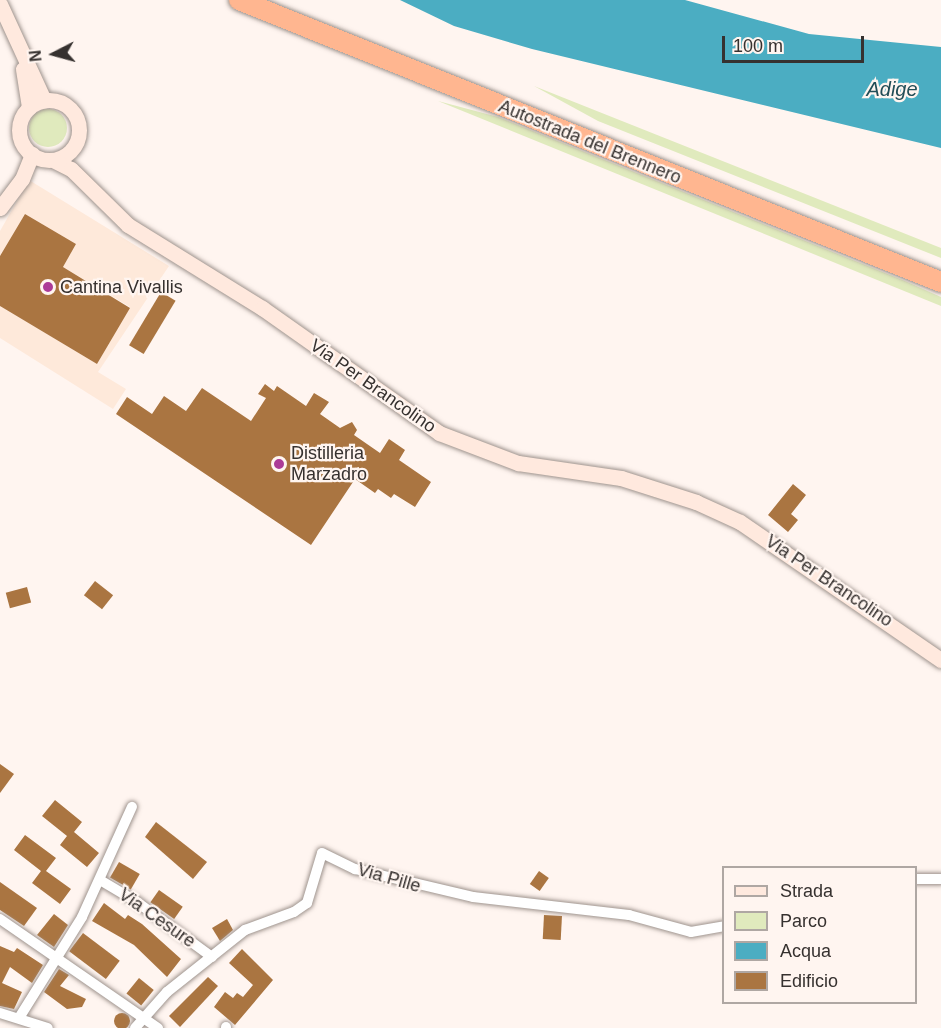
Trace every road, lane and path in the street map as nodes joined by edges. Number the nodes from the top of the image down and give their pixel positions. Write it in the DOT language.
graph roads {
  1 [pos="239,0"];
  2 [pos="270,0"];
  3 [pos="0,4"];
  4 [pos="21,54"];
  5 [pos="44,100"];
  6 [pos="29,108"];
  7 [pos="69,152"];
  8 [pos="32,154"];
  9 [pos="53,160"];
  10 [pos="0,208"];
  11 [pos="111,208"];
  12 [pos="941,268"];
  13 [pos="941,282"];
  14 [pos="941,660"];
  15 [pos="132,807"];
  16 [pos="917,879"];
  17 [pos="941,879"];
  18 [pos="100,880"];
  19 [pos="0,919"];
  20 [pos="722,926"];
  21 [pos="212,957"];
  22 [pos="58,958"];
  23 [pos="0,1013"];
  24 [pos="19,1018"];
  25 [pos="144,1018"];
  26 [pos="48,1028"];
  27 [pos="135,1028"];
  28 [pos="158,1028"];
  1 -- 13 [label="highway, Autostrada del Brennero"];
  2 -- 12 [label="highway, Autostrada del Brennero"];
  3 -- 4 [label="main road"];
  4 -- 5 [label="main road"];
  4 -- 6 [label="main road"];
  5 -- 6 [label="main road"];
  5 -- 7 [label="main road"];
  6 -- 8 [label="main road"];
  7 -- 9 [label="main road"];
  7 -- 11 [label="main road"];
  8 -- 9 [label="main road"];
  8 -- 10 [label="main road"];
  9 -- 11 [label="main road"];
  11 -- 14 [label="main road, Via Per Brancolino"];
  15 -- 18 [label="street, Via Cesure"];
  16 -- 17 [label="street"];
  18 -- 21 [label="street, Via Cesure"];
  18 -- 22 [label="street, Via Cesure"];
  19 -- 22 [label="street"];
  20 -- 21 [label="street, Via Pille"];
  21 -- 25 [label="street, Via Pille"];
  22 -- 24 [label="street, Via Cesure"];
  22 -- 25 [label="street"];
  23 -- 24 [label="street"];
  24 -- 26 [label="street"];
  25 -- 27 [label="street, Via Pille"];
  25 -- 28 [label="street"];
}
